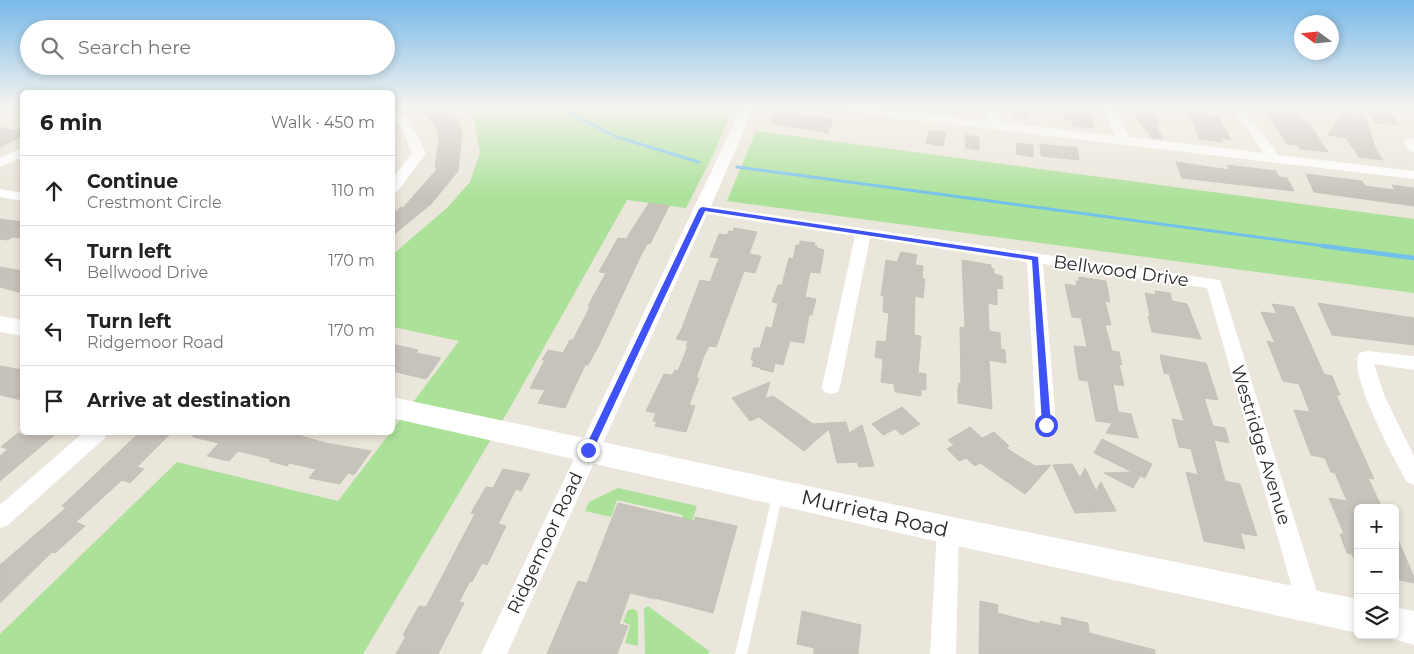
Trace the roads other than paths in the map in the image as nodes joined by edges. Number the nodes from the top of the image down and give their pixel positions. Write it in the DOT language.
graph roads {
  1 [pos="412,138"];
  2 [pos="734,138"];
  3 [pos="1109,138"];
  4 [pos="1259,138"];
  5 [pos="1123,139"];
  6 [pos="20,153"];
  7 [pos="1273,157"];
  8 [pos="0,163"];
  9 [pos="1414,175"];
  10 [pos="395,185"];
  11 [pos="0,193"];
  12 [pos="20,197"];
  13 [pos="702,209"];
  14 [pos="863,233"];
  15 [pos="1035,258"];
  16 [pos="1214,284"];
  17 [pos="0,324"];
  18 [pos="20,328"];
  19 [pos="1414,363"];
  20 [pos="831,387"];
  21 [pos="395,408"];
  22 [pos="1046,425"];
  23 [pos="95,435"];
  24 [pos="588,450"];
  25 [pos="1414,476"];
  26 [pos="778,491"];
  27 [pos="0,518"];
  28 [pos="948,530"];
  29 [pos="1309,605"];
  30 [pos="1354,615"];
  31 [pos="1399,625"];
  32 [pos="1414,628"];
  33 [pos="494,654"];
  34 [pos="741,654"];
  35 [pos="943,654"];
  1 -- 10 [label="street"];
  2 -- 13 [label="street, Ridgemoor Road"];
  3 -- 5 [label="street"];
  4 -- 7 [label="street"];
  5 -- 7 [label="street"];
  6 -- 8 [label="street"];
  7 -- 9 [label="street"];
  11 -- 12 [label="street"];
  13 -- 14 [label="street, Bellwood Drive"];
  13 -- 24 [label="street, Ridgemoor Road"];
  14 -- 15 [label="street, Bellwood Drive"];
  14 -- 20 [label="street"];
  15 -- 16 [label="street, Bellwood Drive"];
  15 -- 22 [label="street"];
  16 -- 29 [label="street, Westridge Avenue"];
  17 -- 18 [label="main road"];
  19 -- 25 [label="street"];
  21 -- 24 [label="main road, Murrieta Road"];
  23 -- 27 [label="street"];
  24 -- 26 [label="main road, Murrieta Road"];
  24 -- 33 [label="street, Ridgemoor Road"];
  26 -- 28 [label="main road, Murrieta Road"];
  26 -- 34 [label="lane"];
  28 -- 29 [label="main road, Murrieta Road"];
  28 -- 35 [label="street"];
  29 -- 30 [label="main road, Murrieta Road"];
  31 -- 32 [label="main road"];
}
